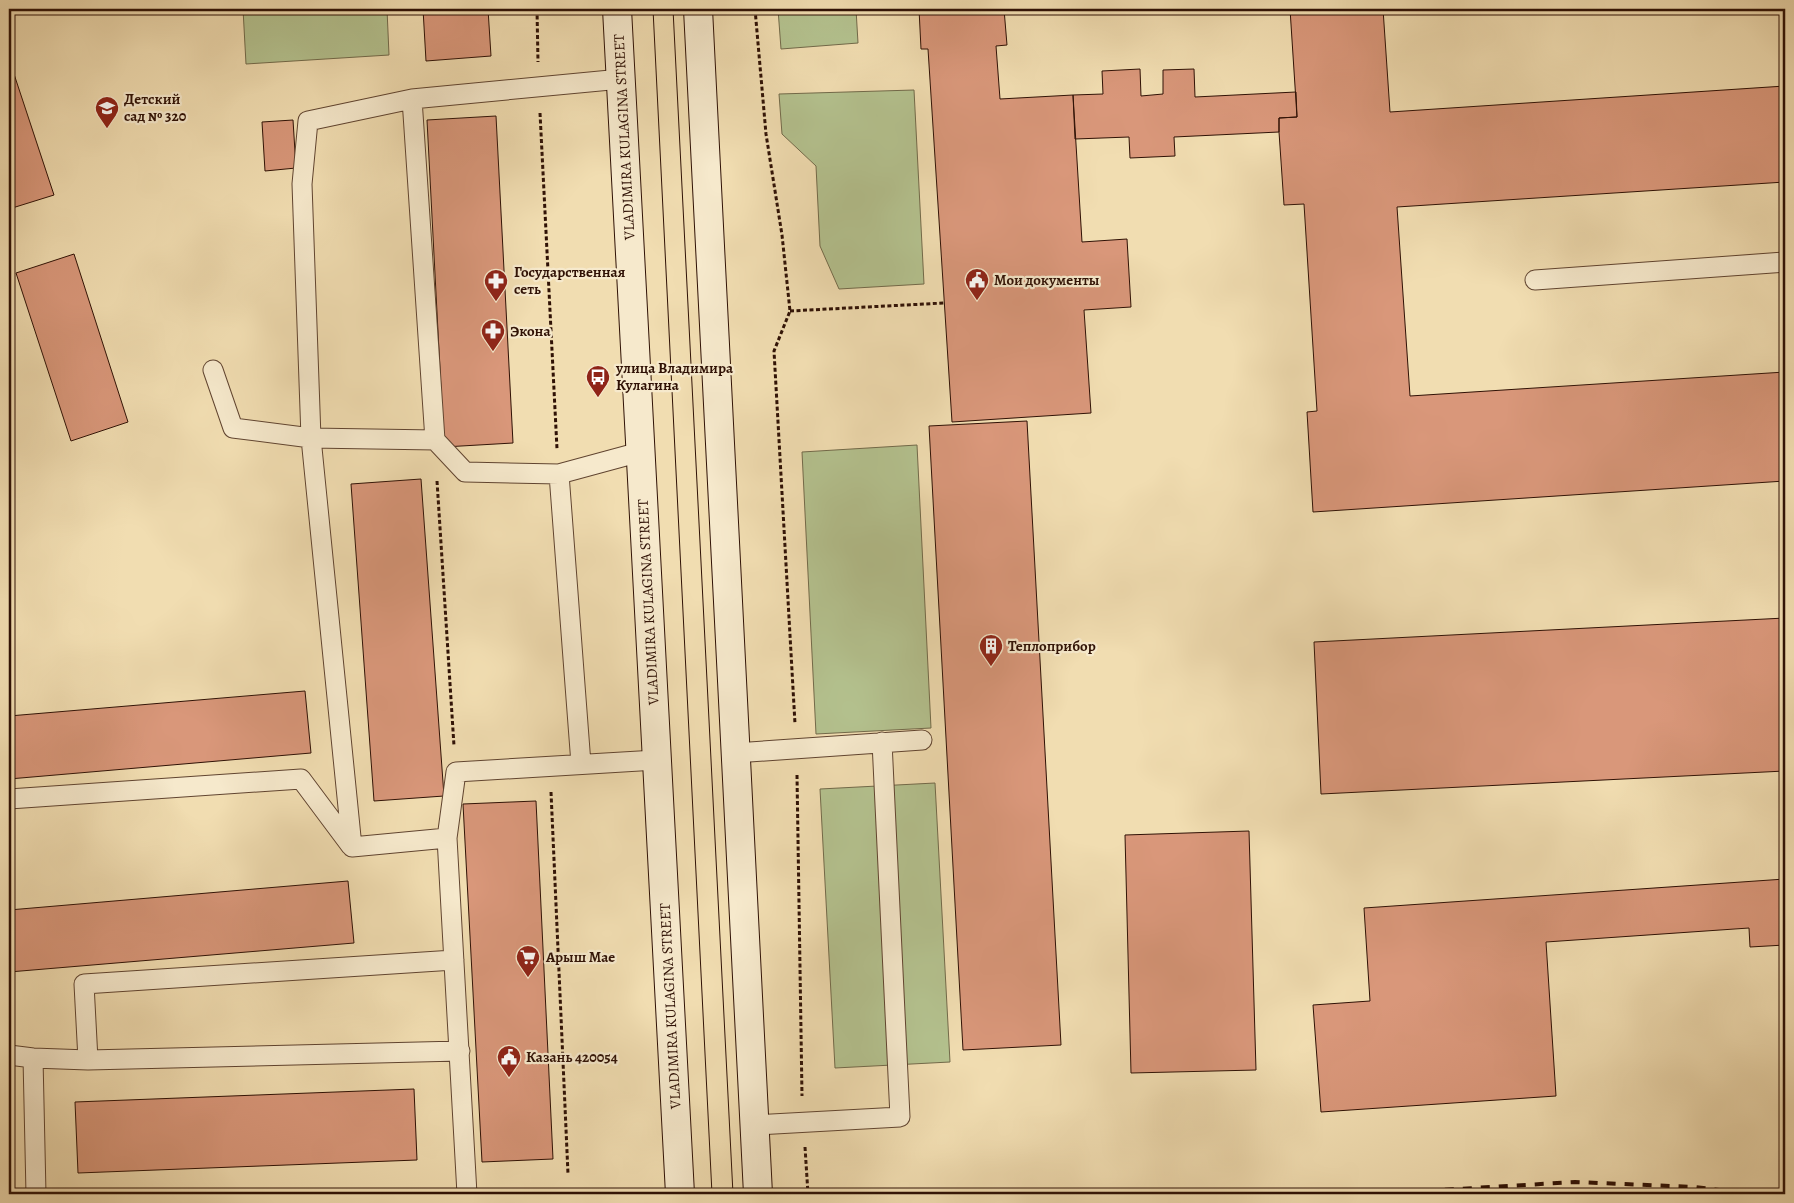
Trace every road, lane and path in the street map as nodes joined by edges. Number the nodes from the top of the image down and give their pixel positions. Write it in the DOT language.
graph roads {
  1 [pos="617,9"];
  2 [pos="698,9"];
  3 [pos="755,9"];
  4 [pos="621,79"];
  5 [pos="412,99"];
  6 [pos="1785,262"];
  7 [pos="1535,280"];
  8 [pos="944,303"];
  9 [pos="790,312"];
  10 [pos="213,370"];
  11 [pos="311,438"];
  12 [pos="434,440"];
  13 [pos="640,452"];
  14 [pos="559,474"];
  15 [pos="922,740"];
  16 [pos="882,742"];
  17 [pos="796,748"];
  18 [pos="735,753"];
  19 [pos="656,760"];
  20 [pos="581,764"];
  21 [pos="456,772"];
  22 [pos="9,799"];
  23 [pos="447,838"];
  24 [pos="352,847"];
  25 [pos="454,960"];
  26 [pos="460,1051"];
  27 [pos="9,1054"];
  28 [pos="34,1058"];
  29 [pos="88,1060"];
  30 [pos="803,1122"];
  31 [pos="755,1125"];
  32 [pos="36,1194"];
  33 [pos="467,1194"];
  34 [pos="680,1194"];
  35 [pos="758,1194"];
  36 [pos="808,1194"];
  1 -- 4 [label="main road, VLADIMIRA KULAGINA STREET"];
  2 -- 18 [label="main road"];
  3 -- 9 [label="path"];
  4 -- 5 [label="lane"];
  4 -- 13 [label="main road, VLADIMIRA KULAGINA STREET"];
  5 -- 11 [label="lane"];
  5 -- 12 [label="lane"];
  6 -- 7 [label="lane"];
  8 -- 9 [label="path"];
  9 -- 17 [label="path"];
  10 -- 11 [label="lane"];
  11 -- 12 [label="lane"];
  11 -- 24 [label="lane"];
  12 -- 14 [label="lane"];
  12 -- 21 [label="path"];
  13 -- 14 [label="lane"];
  13 -- 19 [label="main road, VLADIMIRA KULAGINA STREET"];
  14 -- 20 [label="lane"];
  15 -- 16 [label="lane"];
  16 -- 17 [label="lane"];
  16 -- 30 [label="lane"];
  17 -- 18 [label="lane"];
  17 -- 30 [label="path"];
  18 -- 31 [label="main road"];
  19 -- 20 [label="lane"];
  19 -- 34 [label="main road, VLADIMIRA KULAGINA STREET"];
  20 -- 21 [label="lane"];
  21 -- 23 [label="lane"];
  22 -- 24 [label="lane"];
  23 -- 24 [label="lane"];
  23 -- 25 [label="lane"];
  25 -- 26 [label="lane"];
  25 -- 29 [label="lane"];
  26 -- 29 [label="lane"];
  26 -- 33 [label="lane"];
  27 -- 28 [label="lane"];
  28 -- 29 [label="lane"];
  28 -- 32 [label="lane"];
  30 -- 31 [label="lane"];
  30 -- 36 [label="path"];
  31 -- 35 [label="main road"];
}
